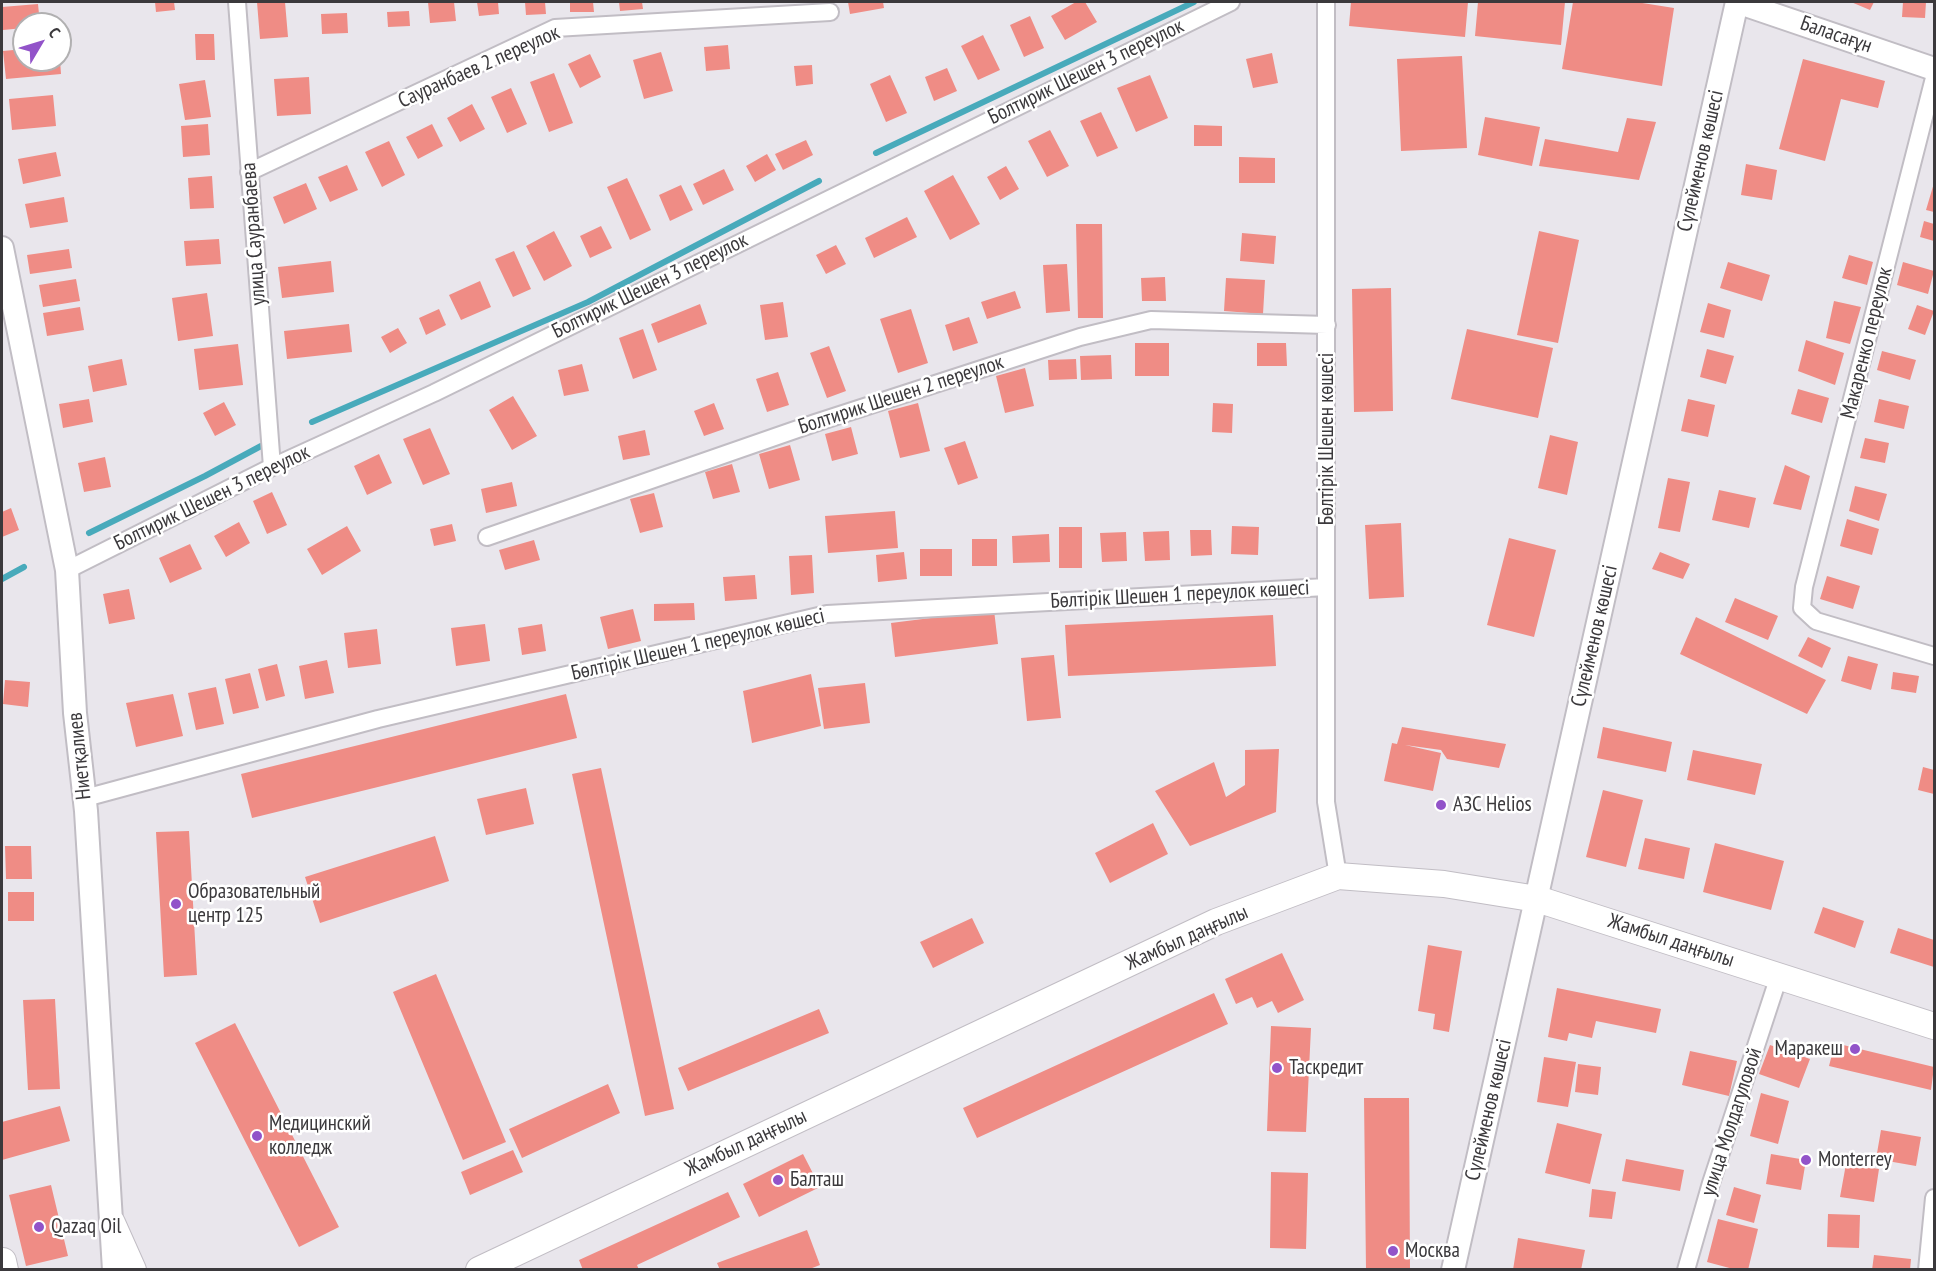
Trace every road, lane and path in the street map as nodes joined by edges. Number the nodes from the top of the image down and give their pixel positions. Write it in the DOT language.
graph roads {
  1 [pos="237,2"];
  2 [pos="1231,2"];
  3 [pos="1326,2"];
  4 [pos="1737,2"];
  5 [pos="830,12"];
  6 [pos="1935,69"];
  7 [pos="1935,78"];
  8 [pos="249,172"];
  9 [pos="2,248"];
  10 [pos="1327,325"];
  11 [pos="272,467"];
  12 [pos="488,537"];
  13 [pos="67,570"];
  14 [pos="1326,587"];
  15 [pos="1935,656"];
  16 [pos="85,798"];
  17 [pos="1338,876"];
  18 [pos="1537,899"];
  19 [pos="1779,976"];
  20 [pos="1935,1026"];
  21 [pos="1935,1198"];
  22 [pos="112,1223"];
  23 [pos="114,1269"];
  24 [pos="133,1269"];
  25 [pos="479,1269"];
  26 [pos="1453,1269"];
  27 [pos="1686,1269"];
  28 [pos="1927,1269"];
  1 -- 8 [label="street, улица Сауранбаева"];
  2 -- 11 [label="street, Болтирик Шешен 3 переулок"];
  3 -- 10 [label="street, Бөлтірік Шешен көшесі"];
  4 -- 6 [label="main road, Баласағұн"];
  4 -- 18 [label="main road, Сүлейменов көшесі"];
  5 -- 8 [label="street, Сауранбаев 2 переулок"];
  7 -- 15 [label="street, Макаренко переулок"];
  8 -- 11 [label="street, улица Сауранбаева"];
  9 -- 13 [label="main road, Ниетқалиев"];
  10 -- 12 [label="street, Болтирик Шешен 2 переулок"];
  10 -- 14 [label="street, Бөлтірік Шешен көшесі"];
  11 -- 13 [label="street, Болтирик Шешен 3 переулок"];
  13 -- 16 [label="main road, Ниетқалиев"];
  14 -- 16 [label="street, Бөлтірік Шешен 1 переулок көшесі"];
  14 -- 17 [label="street, Бөлтірік Шешен көшесі"];
  16 -- 22 [label="main road, Ниетқалиев"];
  17 -- 18 [label="main road, Жамбыл даңғылы"];
  17 -- 25 [label="main road, Жамбыл даңғылы"];
  18 -- 19 [label="main road, Жамбыл даңғылы"];
  18 -- 26 [label="main road, Сүлейменов көшесі"];
  19 -- 20 [label="main road, Жамбыл даңғылы"];
  19 -- 27 [label="street, улица Молдагуловой"];
  21 -- 28 [label="street"];
  22 -- 23 [label="main road, Ниетқалиев"];
  22 -- 24 [label="main road"];
}
